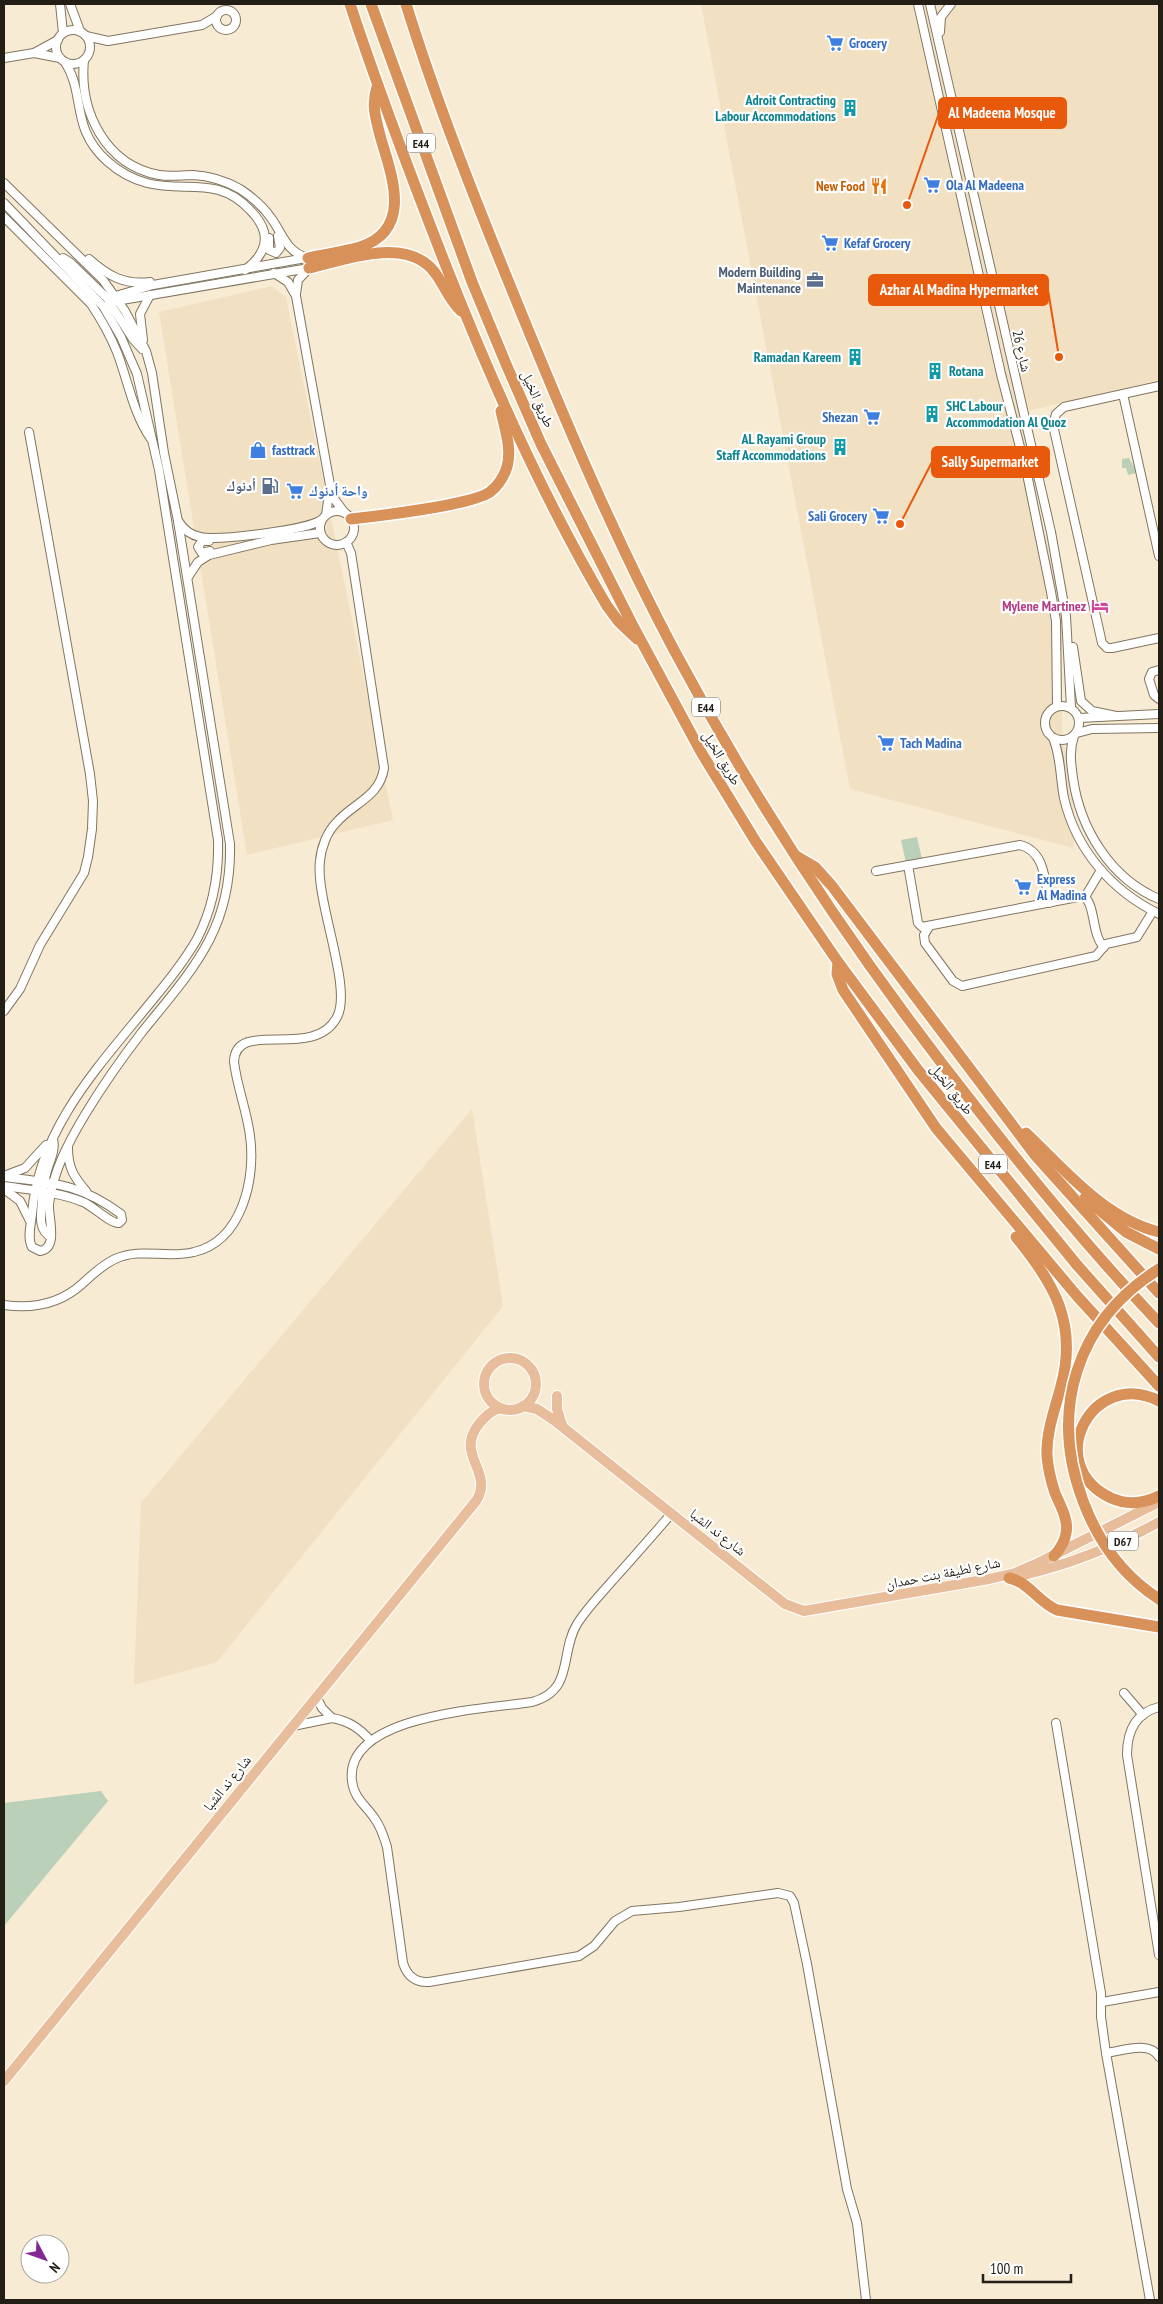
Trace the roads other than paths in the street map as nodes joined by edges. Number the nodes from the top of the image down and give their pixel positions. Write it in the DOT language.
graph roads {
  1 [pos="60,4"];
  2 [pos="70,4"];
  3 [pos="350,4"];
  4 [pos="371,4"];
  5 [pos="406,4"];
  6 [pos="918,4"];
  7 [pos="930,4"];
  8 [pos="951,4"];
  9 [pos="217,16"];
  10 [pos="202,24"];
  11 [pos="220,29"];
  12 [pos="63,33"];
  13 [pos="83,33"];
  14 [pos="58,40"];
  15 [pos="108,41"];
  16 [pos="941,49"];
  17 [pos="34,53"];
  18 [pos="86,56"];
  19 [pos="4,58"];
  20 [pos="63,60"];
  21 [pos="377,87"];
  22 [pos="4,183"];
  23 [pos="4,203"];
  24 [pos="4,217"];
  25 [pos="256,218"];
  26 [pos="275,224"];
  27 [pos="78,255"];
  28 [pos="308,263"];
  29 [pos="244,270"];
  30 [pos="274,274"];
  31 [pos="167,283"];
  32 [pos="150,295"];
  33 [pos="296,296"];
  34 [pos="110,302"];
  35 [pos="465,315"];
  36 [pos="146,351"];
  37 [pos="1159,386"];
  38 [pos="496,389"];
  39 [pos="1123,394"];
  40 [pos="29,432"];
  41 [pos="152,441"];
  42 [pos="330,486"];
  43 [pos="348,516"];
  44 [pos="323,517"];
  45 [pos="178,521"];
  46 [pos="1051,532"];
  47 [pos="320,533"];
  48 [pos="1038,533"];
  49 [pos="235,537"];
  50 [pos="346,542"];
  51 [pos="236,547"];
  52 [pos="1159,556"];
  53 [pos="188,577"];
  54 [pos="1067,629"];
  55 [pos="1159,638"];
  56 [pos="642,642"];
  57 [pos="1159,670"];
  58 [pos="1159,682"];
  59 [pos="1151,684"];
  60 [pos="1159,699"];
  61 [pos="1057,706"];
  62 [pos="1071,707"];
  63 [pos="1159,714"];
  64 [pos="1116,716"];
  65 [pos="1079,718"];
  66 [pos="1159,728"];
  67 [pos="1075,735"];
  68 [pos="1053,738"];
  69 [pos="794,855"];
  70 [pos="908,866"];
  71 [pos="1101,870"];
  72 [pos="876,871"];
  73 [pos="1085,897"];
  74 [pos="1159,900"];
  75 [pos="1049,903"];
  76 [pos="1156,912"];
  77 [pos="929,927"];
  78 [pos="1104,947"];
  79 [pos="838,962"];
  80 [pos="4,1011"];
  81 [pos="1006,1116"];
  82 [pos="53,1139"];
  83 [pos="68,1146"];
  84 [pos="1035,1155"];
  85 [pos="960,1157"];
  86 [pos="4,1177"];
  87 [pos="36,1182"];
  88 [pos="49,1183"];
  89 [pos="4,1187"];
  90 [pos="34,1191"];
  91 [pos="42,1193"];
  92 [pos="87,1193"];
  93 [pos="51,1194"];
  94 [pos="31,1224"];
  95 [pos="1159,1232"];
  96 [pos="51,1237"];
  97 [pos="1159,1249"];
  98 [pos="1159,1269"];
  99 [pos="1159,1293"];
  100 [pos="4,1305"];
  101 [pos="1159,1323"];
  102 [pos="1159,1357"];
  103 [pos="1159,1386"];
  104 [pos="534,1392"];
  105 [pos="557,1396"];
  106 [pos="488,1397"];
  107 [pos="1159,1401"];
  108 [pos="523,1406"];
  109 [pos="500,1408"];
  110 [pos="559,1423"];
  111 [pos="1159,1496"];
  112 [pos="1159,1502"];
  113 [pos="473,1504"];
  114 [pos="672,1514"];
  115 [pos="1159,1522"];
  116 [pos="1054,1556"];
  117 [pos="1008,1578"];
  118 [pos="882,1598"];
  119 [pos="1159,1599"];
  120 [pos="1159,1627"];
  121 [pos="1124,1693"];
  122 [pos="316,1696"];
  123 [pos="1159,1707"];
  124 [pos="1143,1715"];
  125 [pos="332,1718"];
  126 [pos="1056,1723"];
  127 [pos="292,1726"];
  128 [pos="370,1740"];
  129 [pos="1159,1955"];
  130 [pos="1159,1992"];
  131 [pos="1102,2002"];
  132 [pos="1106,2053"];
  133 [pos="1159,2057"];
  134 [pos="4,2081"];
  135 [pos="866,2300"];
  136 [pos="1150,2300"];
  1 -- 12 [label="street"];
  2 -- 13 [label="street"];
  3 -- 21 [label="highway"];
  4 -- 56 [label="highway, طريق الخيل / E44"];
  5 -- 69 [label="highway, طريق الخيل / E44"];
  6 -- 48 [label="street, شارع 26"];
  7 -- 16 [label="street, شارع 26"];
  8 -- 16 [label="street"];
  9 -- 10 [label="street"];
  9 -- 11 [label="street"];
  9 -- 11 [label="street"];
  10 -- 11 [label="street"];
  10 -- 15 [label="street"];
  12 -- 13 [label="street"];
  12 -- 14 [label="street"];
  13 -- 15 [label="street"];
  13 -- 18 [label="street"];
  14 -- 17 [label="street"];
  14 -- 20 [label="street"];
  15 -- 18 [label="street"];
  16 -- 46 [label="street, شارع 26"];
  17 -- 19 [label="street"];
  17 -- 20 [label="street"];
  18 -- 20 [label="street"];
  18 -- 26 [label="street"];
  20 -- 25 [label="street"];
  21 -- 28 [label="highway"];
  21 -- 35 [label="highway"];
  22 -- 27 [label="street"];
  23 -- 34 [label="street"];
  24 -- 41 [label="street"];
  25 -- 26 [label="street"];
  25 -- 29 [label="street"];
  26 -- 28 [label="street"];
  27 -- 31 [label="street"];
  27 -- 34 [label="street"];
  28 -- 29 [label="street"];
  28 -- 30 [label="street"];
  28 -- 33 [label="street"];
  28 -- 35 [label="highway"];
  29 -- 31 [label="street"];
  30 -- 32 [label="street"];
  30 -- 33 [label="street"];
  31 -- 34 [label="street"];
  32 -- 34 [label="street"];
  32 -- 36 [label="street"];
  33 -- 42 [label="street"];
  34 -- 36 [label="street"];
  34 -- 36 [label="street"];
  34 -- 41 [label="street"];
  35 -- 38 [label="highway"];
  36 -- 45 [label="street"];
  37 -- 39 [label="street"];
  38 -- 43 [label="highway"];
  38 -- 56 [label="highway"];
  39 -- 52 [label="street"];
  39 -- 55 [label="street"];
  40 -- 80 [label="street"];
  41 -- 82 [label="street"];
  42 -- 43 [label="street"];
  42 -- 44 [label="street"];
  43 -- 44 [label="street"];
  43 -- 50 [label="street"];
  44 -- 47 [label="street"];
  44 -- 49 [label="street"];
  45 -- 49 [label="street"];
  45 -- 53 [label="street"];
  46 -- 48 [label="street"];
  46 -- 54 [label="street, شارع 26"];
  47 -- 50 [label="street"];
  47 -- 51 [label="street"];
  48 -- 61 [label="street, شارع 26"];
  49 -- 51 [label="street"];
  50 -- 100 [label="street"];
  51 -- 53 [label="street"];
  53 -- 83 [label="street"];
  54 -- 62 [label="street, شارع 26"];
  54 -- 64 [label="street"];
  56 -- 79 [label="highway, طريق الخيل / E44"];
  57 -- 59 [label="street"];
  58 -- 59 [label="street"];
  59 -- 60 [label="street"];
  61 -- 62 [label="street"];
  61 -- 68 [label="street"];
  62 -- 65 [label="street"];
  63 -- 64 [label="street"];
  64 -- 65 [label="street"];
  65 -- 67 [label="street"];
  66 -- 67 [label="street"];
  67 -- 68 [label="street"];
  67 -- 74 [label="street"];
  68 -- 71 [label="street"];
  69 -- 81 [label="highway"];
  69 -- 101 [label="highway, طريق الخيل / E44"];
  70 -- 72 [label="street"];
  70 -- 75 [label="street"];
  70 -- 77 [label="street"];
  71 -- 73 [label="street"];
  71 -- 76 [label="street"];
  73 -- 75 [label="street"];
  73 -- 78 [label="street"];
  75 -- 77 [label="street"];
  76 -- 78 [label="street"];
  77 -- 78 [label="street"];
  79 -- 85 [label="highway"];
  79 -- 102 [label="highway, طريق الخيل / E44"];
  81 -- 84 [label="highway"];
  81 -- 95 [label="highway"];
  82 -- 86 [label="street"];
  82 -- 87 [label="street"];
  82 -- 88 [label="street"];
  83 -- 88 [label="street"];
  83 -- 92 [label="street"];
  84 -- 97 [label="highway"];
  84 -- 99 [label="highway"];
  85 -- 103 [label="highway"];
  85 -- 116 [label="highway"];
  86 -- 87 [label="street"];
  87 -- 88 [label="street"];
  87 -- 90 [label="street"];
  87 -- 91 [label="street"];
  88 -- 92 [label="street"];
  88 -- 93 [label="street"];
  89 -- 90 [label="street"];
  89 -- 94 [label="street"];
  90 -- 91 [label="street"];
  90 -- 94 [label="street"];
  91 -- 93 [label="street"];
  91 -- 96 [label="street"];
  92 -- 93 [label="street"];
  93 -- 96 [label="street"];
  94 -- 96 [label="street"];
  98 -- 119 [label="highway, bridge"];
  104 -- 106 [label="main road"];
  104 -- 108 [label="main road"];
  104 -- 110 [label="main road, شارع ند الشبا"];
  105 -- 110 [label="main road"];
  106 -- 109 [label="main road"];
  106 -- 113 [label="main road, شارع ند الشبا"];
  107 -- 111 [label="highway"];
  108 -- 109 [label="main road"];
  108 -- 110 [label="main road, شارع ند الشبا"];
  109 -- 113 [label="main road, شارع ند الشبا"];
  110 -- 114 [label="main road, شارع ند الشبا"];
  112 -- 116 [label="main road, شارع لطيفة بنت حمدان / D67"];
  113 -- 122 [label="main road, شارع ند الشبا"];
  114 -- 118 [label="main road, شارع ند الشبا"];
  114 -- 128 [label="street"];
  115 -- 117 [label="main road, شارع لطيفة بنت حمدان / D67"];
  116 -- 118 [label="main road, شارع لطيفة بنت حمدان"];
  117 -- 118 [label="main road, شارع لطيفة بنت حمدان"];
  117 -- 120 [label="highway"];
  121 -- 124 [label="street"];
  122 -- 125 [label="street"];
  122 -- 127 [label="main road, شارع ند الشبا"];
  123 -- 124 [label="street"];
  124 -- 129 [label="street"];
  125 -- 127 [label="street"];
  125 -- 128 [label="street"];
  126 -- 131 [label="street"];
  127 -- 134 [label="main road, شارع ند الشبا"];
  128 -- 135 [label="street"];
  130 -- 131 [label="street"];
  131 -- 132 [label="street"];
  132 -- 133 [label="street"];
  132 -- 136 [label="street"];
}
